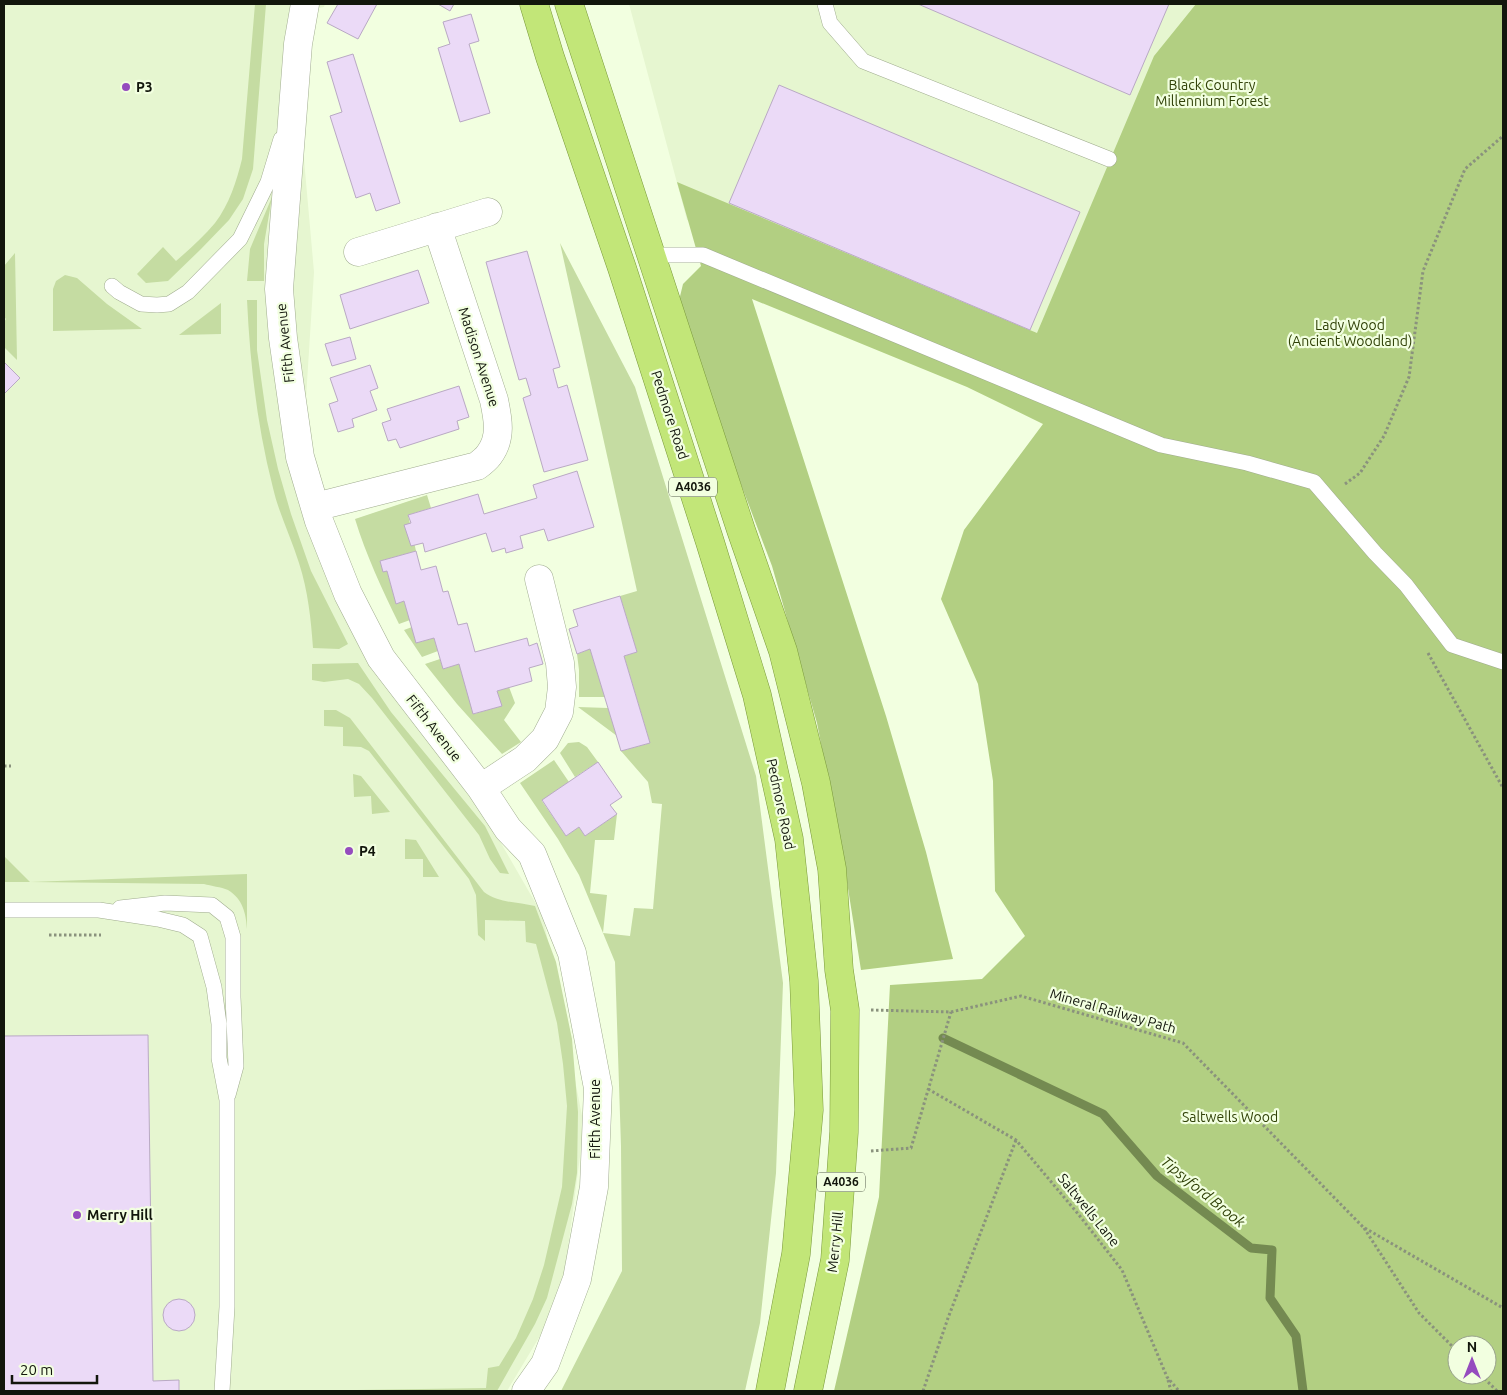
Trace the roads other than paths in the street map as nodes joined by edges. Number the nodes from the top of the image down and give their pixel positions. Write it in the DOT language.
graph roads {
  1 [pos="291,4"];
  2 [pos="305,4"];
  3 [pos="534,4"];
  4 [pos="569,4"];
  5 [pos="825,4"];
  6 [pos="298,44"];
  7 [pos="294,99"];
  8 [pos="1109,160"];
  9 [pos="488,212"];
  10 [pos="437,227"];
  11 [pos="358,252"];
  12 [pos="652,256"];
  13 [pos="112,286"];
  14 [pos="314,507"];
  15 [pos="539,579"];
  16 [pos="1503,662"];
  17 [pos="481,788"];
  18 [pos="4,910"];
  19 [pos="81,910"];
  20 [pos="227,1100"];
  21 [pos="222,1391"];
  22 [pos="526,1391"];
  23 [pos="770,1391"];
  24 [pos="808,1391"];
  1 -- 6 [label="street, Fifth Avenue"];
  2 -- 6 [label="street, Fifth Avenue"];
  3 -- 23 [label="highway, Pedmore Road / A4036"];
  4 -- 12 [label="highway, A4036"];
  5 -- 8 [label="lane"];
  6 -- 7 [label="street, Fifth Avenue"];
  7 -- 13 [label="lane"];
  7 -- 14 [label="street, Fifth Avenue"];
  9 -- 10 [label="street"];
  10 -- 11 [label="street"];
  10 -- 14 [label="street, Madison Avenue"];
  12 -- 16 [label="lane"];
  12 -- 24 [label="highway, Merry Hill / A4036"];
  14 -- 17 [label="street, Fifth Avenue"];
  15 -- 17 [label="street"];
  17 -- 22 [label="street, Fifth Avenue"];
  18 -- 19 [label="lane"];
  19 -- 20 [label="lane"];
  19 -- 20 [label="lane"];
  20 -- 21 [label="lane"];
}
